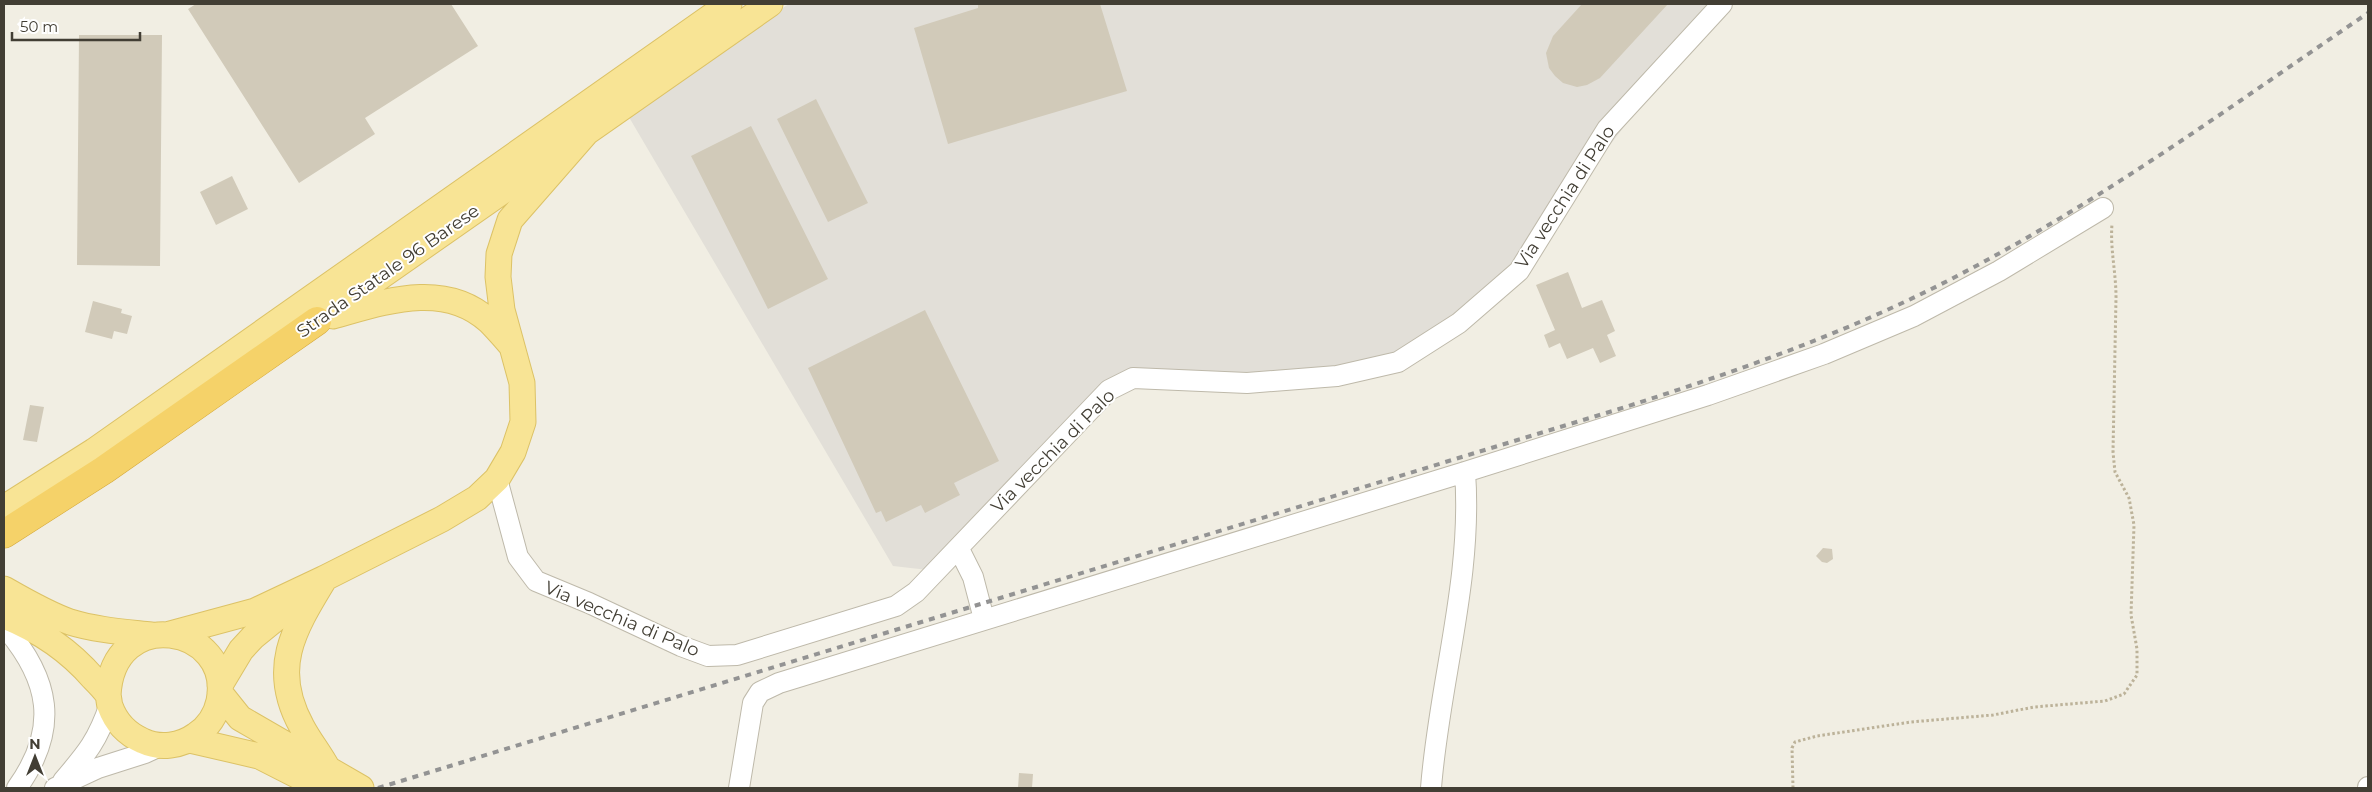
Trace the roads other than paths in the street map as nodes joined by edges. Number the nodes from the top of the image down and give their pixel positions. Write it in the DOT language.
graph roads {
  1 [pos="729,4"];
  2 [pos="770,4"];
  3 [pos="1722,4"];
  4 [pos="586,133"];
  5 [pos="2103,208"];
  6 [pos="317,321"];
  7 [pos="513,347"];
  8 [pos="1465,472"];
  9 [pos="497,479"];
  10 [pos="4,508"];
  11 [pos="4,534"];
  12 [pos="959,549"];
  13 [pos="325,578"];
  14 [pos="7,591"];
  15 [pos="4,616"];
  16 [pos="984,619"];
  17 [pos="4,626"];
  18 [pos="160,635"];
  19 [pos="220,689"];
  20 [pos="109,700"];
  21 [pos="190,740"];
  22 [pos="160,746"];
  23 [pos="323,781"];
  24 [pos="17,788"];
  25 [pos="56,788"];
  26 [pos="361,788"];
  27 [pos="739,788"];
  28 [pos="1431,788"];
  1 -- 10 [label="main road, Strada Statale 96 Barese"];
  2 -- 4 [label="main road, Strada Statale 96 Barese"];
  3 -- 12 [label="street, Via vecchia di Palo"];
  4 -- 6 [label="main road, Strada Statale 96 Barese"];
  4 -- 7 [label="main road"];
  5 -- 8 [label="street"];
  6 -- 7 [label="main road"];
  6 -- 11 [label="highway, Strada Statale 96 Barese"];
  7 -- 9 [label="main road"];
  8 -- 16 [label="street"];
  8 -- 28 [label="street"];
  9 -- 12 [label="street, Via vecchia di Palo"];
  9 -- 13 [label="main road"];
  12 -- 16 [label="street"];
  13 -- 18 [label="main road"];
  13 -- 19 [label="main road"];
  13 -- 23 [label="main road"];
  14 -- 18 [label="main road"];
  15 -- 20 [label="main road"];
  16 -- 27 [label="street"];
  17 -- 24 [label="street"];
  18 -- 19 [label="main road"];
  18 -- 20 [label="main road"];
  19 -- 21 [label="main road"];
  19 -- 23 [label="main road"];
  20 -- 22 [label="main road"];
  20 -- 25 [label="street"];
  21 -- 22 [label="main road"];
  21 -- 23 [label="main road"];
  22 -- 25 [label="street"];
  23 -- 26 [label="main road"];
}
